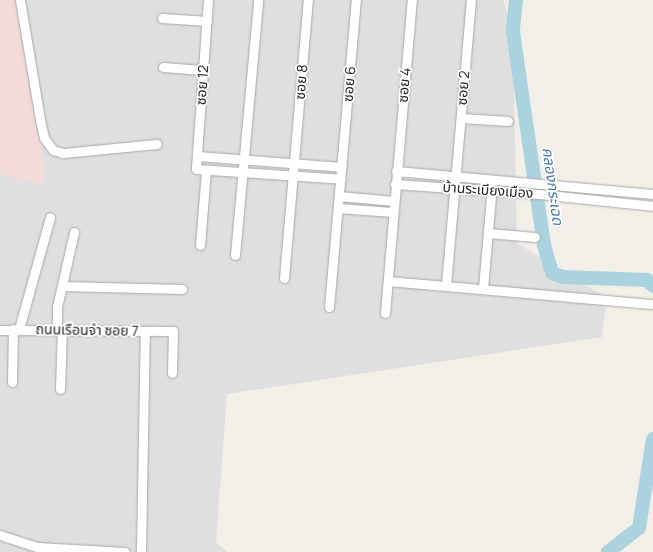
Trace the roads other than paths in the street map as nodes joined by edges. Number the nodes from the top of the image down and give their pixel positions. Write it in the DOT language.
graph roads {
  1 [pos="20,0"];
  2 [pos="208,0"];
  3 [pos="258,0"];
  4 [pos="308,0"];
  5 [pos="356,0"];
  6 [pos="412,0"];
  7 [pos="471,0"];
  8 [pos="162,18"];
  9 [pos="207,21"];
  10 [pos="163,67"];
  11 [pos="203,70"];
  12 [pos="461,118"];
  13 [pos="508,121"];
  14 [pos="157,144"];
  15 [pos="197,156"];
  16 [pos="244,160"];
  17 [pos="294,163"];
  18 [pos="342,167"];
  19 [pos="206,170"];
  20 [pos="396,171"];
  21 [pos="243,172"];
  22 [pos="293,176"];
  23 [pos="456,176"];
  24 [pos="341,179"];
  25 [pos="492,179"];
  26 [pos="539,182"];
  27 [pos="395,184"];
  28 [pos="575,185"];
  29 [pos="455,188"];
  30 [pos="491,191"];
  31 [pos="539,194"];
  32 [pos="653,194"];
  33 [pos="339,196"];
  34 [pos="574,197"];
  35 [pos="394,201"];
  36 [pos="653,206"];
  37 [pos="338,208"];
  38 [pos="393,212"];
  39 [pos="50,217"];
  40 [pos="74,232"];
  41 [pos="488,233"];
  42 [pos="535,236"];
  43 [pos="200,245"];
  44 [pos="235,255"];
  45 [pos="284,278"];
  46 [pos="388,281"];
  47 [pos="446,285"];
  48 [pos="62,286"];
  49 [pos="483,288"];
  50 [pos="182,289"];
  51 [pos="651,304"];
  52 [pos="329,307"];
  53 [pos="385,314"];
  54 [pos="16,329"];
  55 [pos="60,329"];
  56 [pos="0,330"];
  57 [pos="145,331"];
  58 [pos="172,373"];
  59 [pos="12,382"];
  60 [pos="60,389"];
  61 [pos="0,535"];
  62 [pos="125,552"];
  63 [pos="141,552"];
  1 -- 14 [label="street"];
  2 -- 9 [label="street, ซอย 12"];
  3 -- 16 [label="street"];
  4 -- 17 [label="street, ซอย 8"];
  5 -- 18 [label="street, ซอย 6"];
  6 -- 20 [label="street, ซอย 4"];
  7 -- 12 [label="street, ซอย 2"];
  8 -- 9 [label="street"];
  9 -- 11 [label="street, ซอย 12"];
  10 -- 11 [label="street"];
  11 -- 15 [label="street, ซอย 12"];
  12 -- 13 [label="street"];
  12 -- 23 [label="street, ซอย 2"];
  15 -- 16 [label="street"];
  15 -- 19 [label="street, ซอย 12"];
  16 -- 17 [label="street"];
  16 -- 21 [label="street"];
  17 -- 18 [label="street"];
  17 -- 22 [label="street, ซอย 8"];
  18 -- 24 [label="street, ซอย 6"];
  19 -- 21 [label="street"];
  19 -- 43 [label="street"];
  20 -- 23 [label="street, บ้านระเบียงเมือง"];
  20 -- 27 [label="street, ซอย 4"];
  21 -- 22 [label="street"];
  21 -- 44 [label="street"];
  22 -- 24 [label="street"];
  22 -- 45 [label="street, ซอย 8"];
  23 -- 25 [label="street, บ้านระเบียงเมือง"];
  23 -- 29 [label="street, ซอย 2"];
  24 -- 33 [label="street, ซอย 6"];
  25 -- 26 [label="street, บ้านระเบียงเมือง"];
  25 -- 30 [label="street"];
  26 -- 28 [label="street, บ้านระเบียงเมือง"];
  26 -- 31 [label="street"];
  27 -- 29 [label="street, บ้านระเบียงเมือง"];
  27 -- 35 [label="street, ซอย 4"];
  28 -- 32 [label="street, บ้านระเบียงเมือง"];
  28 -- 34 [label="street"];
  29 -- 30 [label="street, บ้านระเบียงเมือง"];
  29 -- 47 [label="street, ซอย 2"];
  30 -- 31 [label="street, บ้านระเบียงเมือง"];
  30 -- 41 [label="street"];
  31 -- 34 [label="street, บ้านระเบียงเมือง"];
  33 -- 35 [label="street"];
  33 -- 37 [label="street, ซอย 6"];
  34 -- 36 [label="street, บ้านระเบียงเมือง"];
  35 -- 38 [label="street, ซอย 4"];
  37 -- 38 [label="street"];
  37 -- 52 [label="street, ซอย 6"];
  38 -- 46 [label="street, ซอย 4"];
  39 -- 54 [label="street"];
  40 -- 48 [label="street"];
  41 -- 42 [label="street"];
  41 -- 49 [label="street"];
  46 -- 47 [label="street"];
  46 -- 53 [label="street, ซอย 4"];
  47 -- 49 [label="street"];
  48 -- 50 [label="street"];
  48 -- 55 [label="street"];
  49 -- 51 [label="street"];
  54 -- 55 [label="street, ถนนเรือนจำ ซอย 7"];
  54 -- 56 [label="street, ถนนเรือนจำ ซอย 7"];
  54 -- 59 [label="street"];
  55 -- 57 [label="street, ถนนเรือนจำ ซอย 7"];
  55 -- 60 [label="street"];
  57 -- 58 [label="street, ถนนเรือนจำ ซอย 7"];
  57 -- 63 [label="street"];
  61 -- 62 [label="street"];
}
